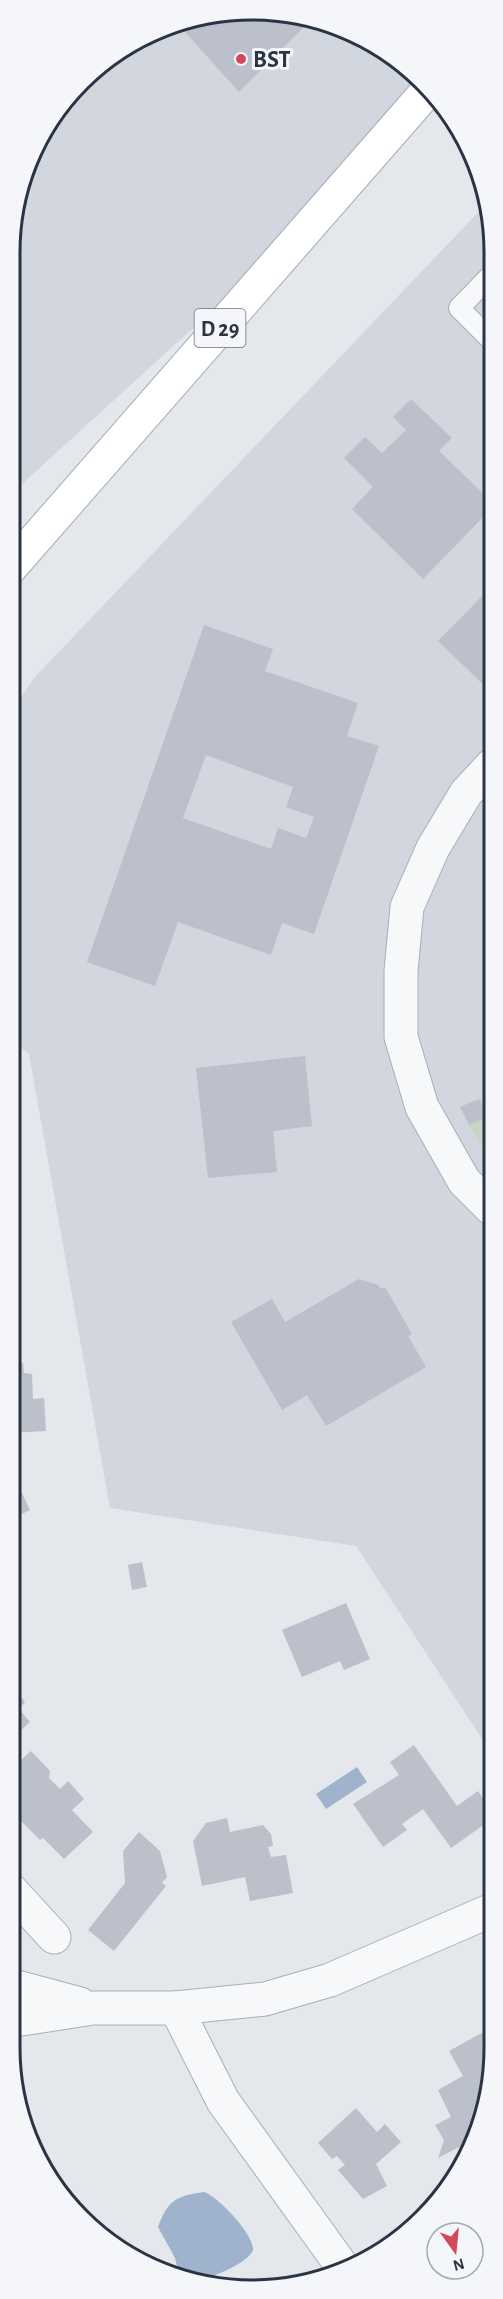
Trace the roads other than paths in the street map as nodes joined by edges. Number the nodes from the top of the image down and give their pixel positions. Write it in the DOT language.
graph roads {
  1 [pos="423,96"];
  2 [pos="484,282"];
  3 [pos="484,333"];
  4 [pos="20,557"];
  5 [pos="484,774"];
  6 [pos="484,1201"];
  7 [pos="20,1900"];
  8 [pos="484,1913"];
  9 [pos="54,1937"];
  10 [pos="20,1988"];
  11 [pos="93,2008"];
  12 [pos="176,2008"];
  13 [pos="20,2019"];
  14 [pos="339,2262"];
  1 -- 4 [label="main road, D 29"];
  2 -- 3 [label="lane"];
  5 -- 6 [label="street"];
  7 -- 9 [label="street"];
  8 -- 12 [label="street"];
  10 -- 11 [label="street"];
  11 -- 12 [label="street"];
  11 -- 13 [label="street"];
  12 -- 14 [label="street"];
}
